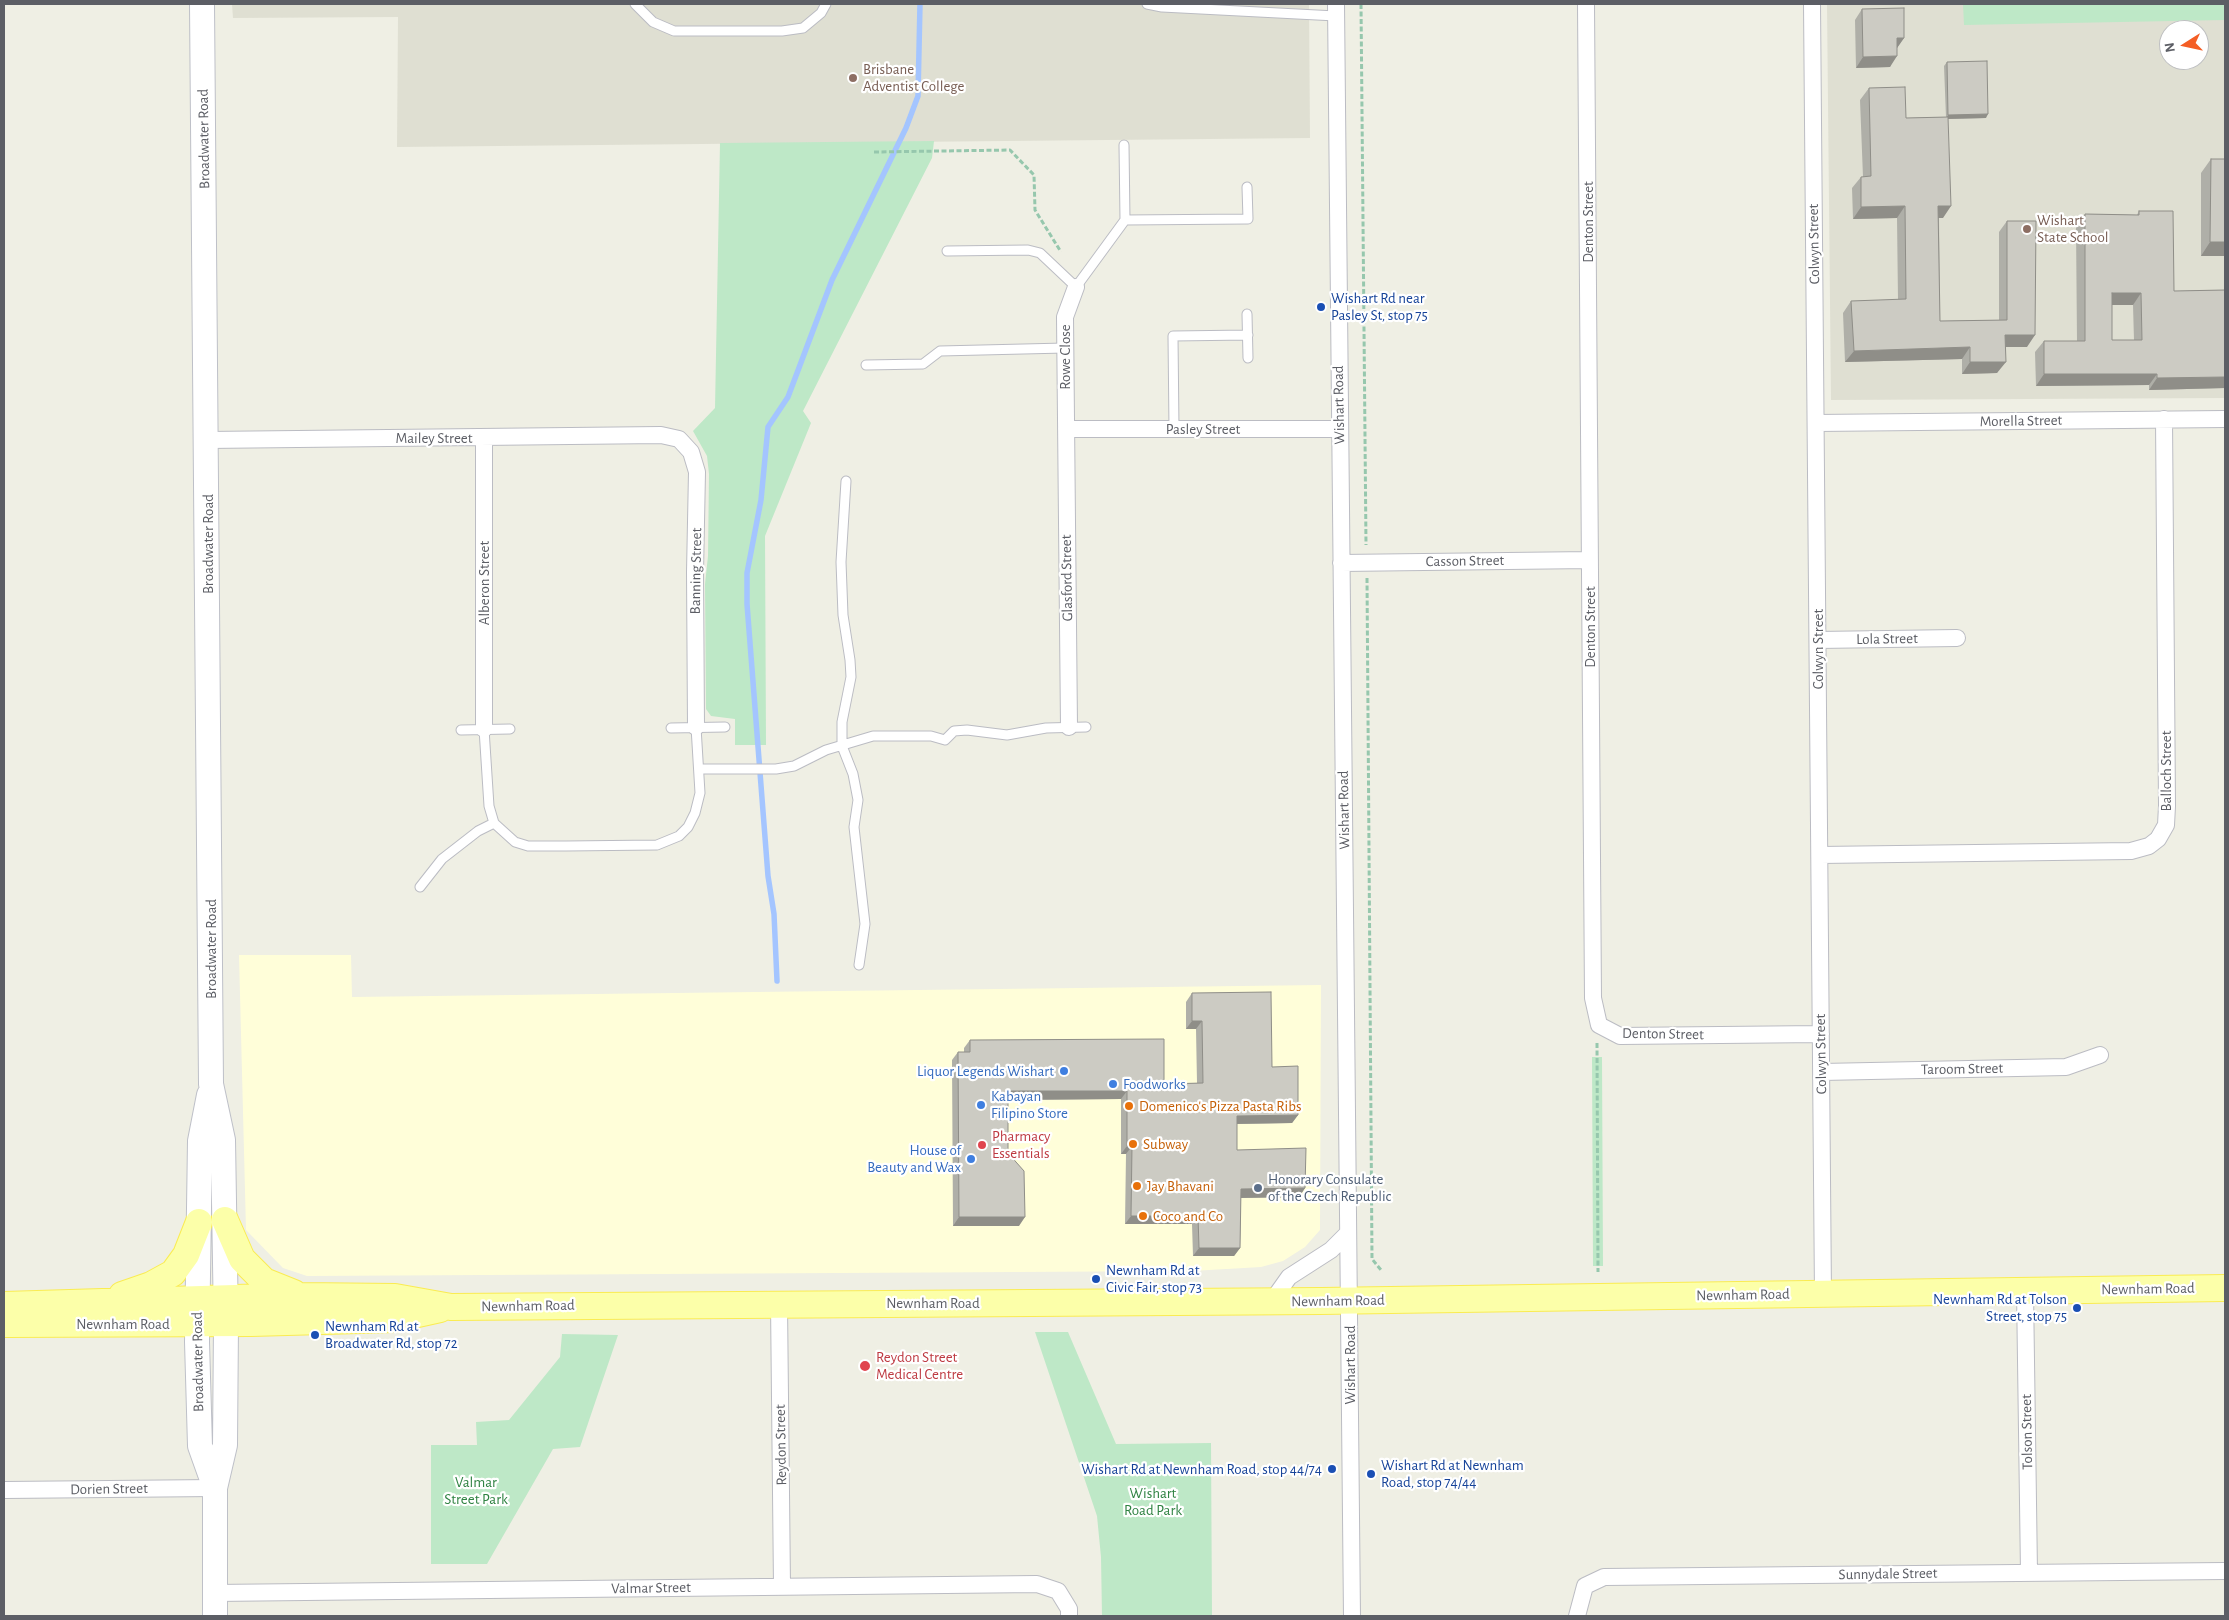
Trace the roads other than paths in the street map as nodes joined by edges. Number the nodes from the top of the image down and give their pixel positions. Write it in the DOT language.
graph roads {
  1 [pos="202,4"];
  2 [pos="635,4"];
  3 [pos="826,4"];
  4 [pos="1147,4"];
  5 [pos="1586,4"];
  6 [pos="1812,4"];
  7 [pos="1336,10"];
  8 [pos="1124,145"];
  9 [pos="1247,188"];
  10 [pos="1125,220"];
  11 [pos="946,250"];
  12 [pos="1076,287"];
  13 [pos="1248,314"];
  14 [pos="1248,335"];
  15 [pos="1065,348"];
  16 [pos="1248,358"];
  17 [pos="866,365"];
  18 [pos="2225,419"];
  19 [pos="2164,420"];
  20 [pos="1816,423"];
  21 [pos="1066,429"];
  22 [pos="1174,429"];
  23 [pos="1340,429"];
  24 [pos="661,435"];
  25 [pos="484,438"];
  26 [pos="207,440"];
  27 [pos="846,481"];
  28 [pos="1590,560"];
  29 [pos="1341,563"];
  30 [pos="1957,638"];
  31 [pos="1818,640"];
  32 [pos="696,727"];
  33 [pos="725,727"];
  34 [pos="1069,727"];
  35 [pos="1086,727"];
  36 [pos="671,728"];
  37 [pos="484,729"];
  38 [pos="510,729"];
  39 [pos="461,730"];
  40 [pos="842,746"];
  41 [pos="699,769"];
  42 [pos="494,823"];
  43 [pos="1820,855"];
  44 [pos="420,887"];
  45 [pos="859,965"];
  46 [pos="1821,1034"];
  47 [pos="2100,1055"];
  48 [pos="1822,1072"];
  49 [pos="212,1084"];
  50 [pos="224,1220"];
  51 [pos="199,1222"];
  52 [pos="1348,1233"];
  53 [pos="2225,1288"];
  54 [pos="2025,1290"];
  55 [pos="1823,1294"];
  56 [pos="301,1296"];
  57 [pos="1349,1300"];
  58 [pos="1272,1301"];
  59 [pos="105,1302"];
  60 [pos="779,1303"];
  61 [pos="4,1305"];
  62 [pos="451,1307"];
  63 [pos="226,1311"];
  64 [pos="197,1312"];
  65 [pos="4,1324"];
  66 [pos="214,1488"];
  67 [pos="4,1490"];
  68 [pos="2225,1571"];
  69 [pos="2030,1573"];
  70 [pos="782,1587"];
  71 [pos="215,1605"];
  72 [pos="1069,1616"];
  73 [pos="1352,1616"];
  74 [pos="1577,1616"];
  1 -- 26 [label="main road, Broadwater Road"];
  2 -- 3 [label="lane"];
  4 -- 7 [label="lane"];
  5 -- 28 [label="street, Denton Street"];
  6 -- 20 [label="street, Colwyn Street"];
  7 -- 23 [label="street, Wishart Road"];
  8 -- 10 [label="lane"];
  9 -- 10 [label="lane"];
  10 -- 12 [label="lane"];
  11 -- 12 [label="lane"];
  12 -- 15 [label="street, Rowe Close"];
  13 -- 14 [label="lane"];
  14 -- 16 [label="lane"];
  14 -- 22 [label="lane"];
  15 -- 17 [label="lane"];
  15 -- 21 [label="street, Rowe Close"];
  18 -- 19 [label="street, Morella Street"];
  19 -- 20 [label="street, Morella Street"];
  19 -- 43 [label="street, Balloch Street"];
  20 -- 31 [label="street, Colwyn Street"];
  21 -- 22 [label="street, Pasley Street"];
  21 -- 34 [label="street, Glasford Street"];
  22 -- 23 [label="street, Pasley Street"];
  23 -- 29 [label="street, Wishart Road"];
  24 -- 25 [label="street, Mailey Street"];
  24 -- 32 [label="street, Banning Street"];
  25 -- 26 [label="street, Mailey Street"];
  25 -- 37 [label="street, Alberon Street"];
  26 -- 49 [label="main road, Broadwater Road"];
  27 -- 40 [label="lane"];
  28 -- 29 [label="street, Casson Street"];
  28 -- 46 [label="street, Denton Street"];
  29 -- 52 [label="street, Wishart Road"];
  30 -- 31 [label="street, Lola Street"];
  31 -- 43 [label="street, Colwyn Street"];
  32 -- 33 [label="lane"];
  32 -- 36 [label="lane"];
  32 -- 41 [label="lane"];
  34 -- 35 [label="lane"];
  34 -- 40 [label="lane"];
  37 -- 38 [label="lane"];
  37 -- 39 [label="lane"];
  37 -- 42 [label="lane"];
  40 -- 41 [label="lane"];
  40 -- 45 [label="lane"];
  41 -- 42 [label="lane"];
  42 -- 44 [label="lane"];
  43 -- 46 [label="street, Colwyn Street"];
  46 -- 48 [label="street, Colwyn Street"];
  47 -- 48 [label="street, Taroom Street"];
  48 -- 55 [label="street, Colwyn Street"];
  49 -- 50 [label="main road, Broadwater Road"];
  49 -- 51 [label="main road, Broadwater Road"];
  50 -- 56 [label="main road"];
  50 -- 63 [label="main road, Broadwater Road"];
  51 -- 59 [label="main road"];
  51 -- 64 [label="main road, Broadwater Road"];
  52 -- 57 [label="street, Wishart Road"];
  52 -- 58 [label="street"];
  53 -- 54 [label="main road, Newnham Road"];
  54 -- 55 [label="main road, Newnham Road"];
  54 -- 69 [label="street, Tolson Street"];
  55 -- 57 [label="main road, Newnham Road"];
  56 -- 62 [label="main road, Newnham Road"];
  56 -- 63 [label="main road, Newnham Road"];
  57 -- 58 [label="main road, Newnham Road"];
  57 -- 73 [label="street, Wishart Road"];
  58 -- 60 [label="main road, Newnham Road"];
  59 -- 61 [label="main road, Newnham Road"];
  59 -- 64 [label="main road, Newnham Road"];
  60 -- 62 [label="main road, Newnham Road"];
  60 -- 70 [label="street, Reydon Street"];
  62 -- 63 [label="main road, Newnham Road"];
  63 -- 64 [label="main road, Newnham Road"];
  63 -- 66 [label="main road, Broadwater Road"];
  64 -- 65 [label="main road, Newnham Road"];
  64 -- 66 [label="main road, Broadwater Road"];
  66 -- 67 [label="street, Dorien Street"];
  66 -- 71 [label="main road, Broadwater Road"];
  68 -- 69 [label="street, Sunnydale Street"];
  69 -- 74 [label="street, Sunnydale Street"];
  70 -- 71 [label="street, Valmar Street"];
  70 -- 72 [label="street, Valmar Street"];
}
